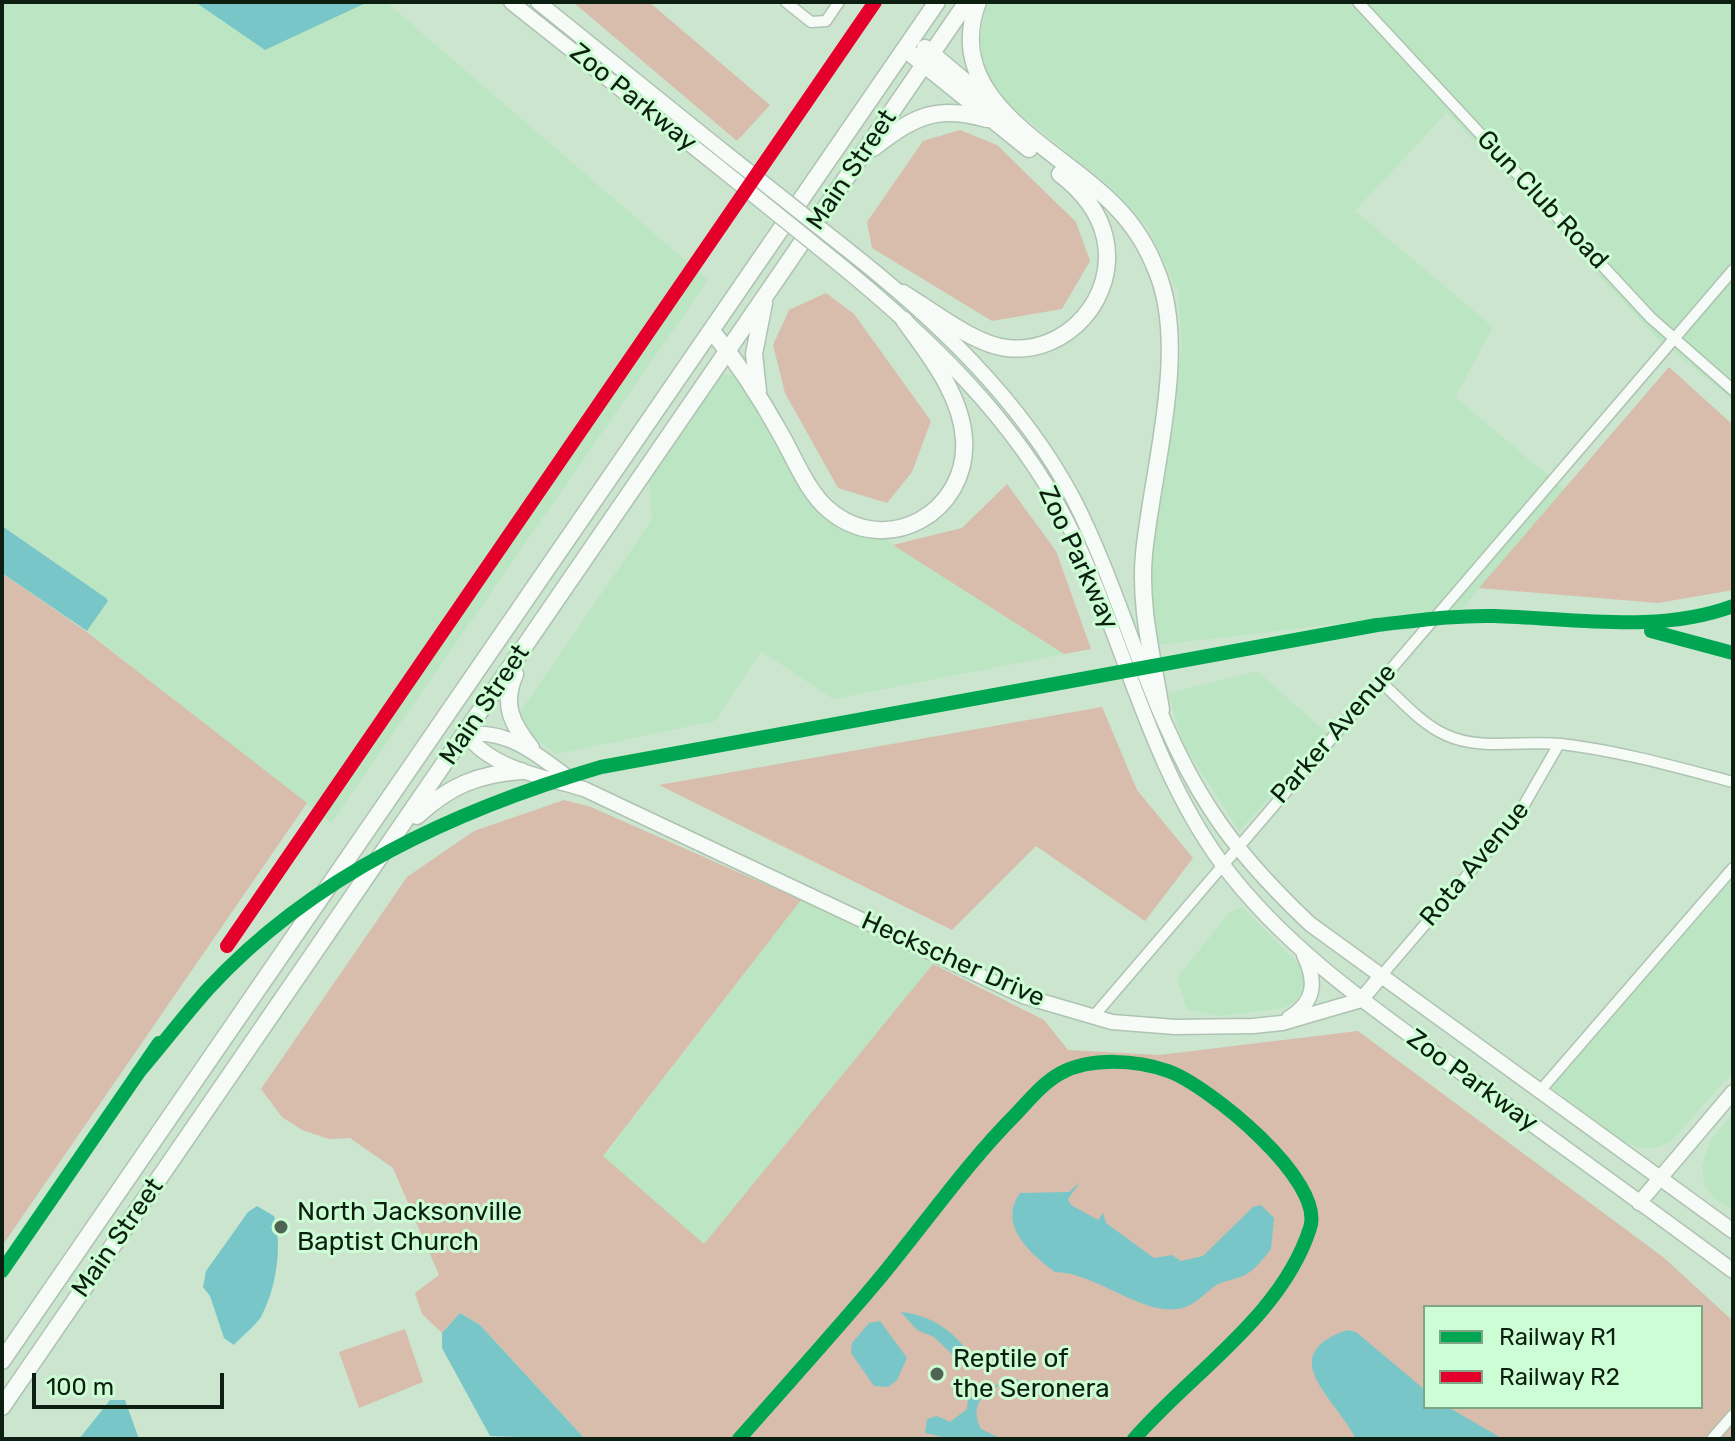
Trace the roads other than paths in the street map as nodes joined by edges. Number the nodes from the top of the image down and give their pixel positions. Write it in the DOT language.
graph roads {
  1 [pos="511,2"];
  2 [pos="538,2"];
  3 [pos="786,2"];
  4 [pos="839,2"];
  5 [pos="937,2"];
  6 [pos="967,2"];
  7 [pos="978,2"];
  8 [pos="1358,2"];
  9 [pos="909,44"];
  10 [pos="928,59"];
  11 [pos="1001,119"];
  12 [pos="719,157"];
  13 [pos="861,157"];
  14 [pos="1733,270"];
  15 [pos="903,293"];
  16 [pos="766,296"];
  17 [pos="904,320"];
  18 [pos="712,331"];
  19 [pos="1675,339"];
  20 [pos="728,351"];
  21 [pos="1733,390"];
  22 [pos="759,396"];
  23 [pos="528,643"];
  24 [pos="1380,681"];
  25 [pos="463,692"];
  26 [pos="1161,710"];
  27 [pos="466,734"];
  28 [pos="1559,744"];
  29 [pos="531,748"];
  30 [pos="421,753"];
  31 [pos="521,771"];
  32 [pos="1733,782"];
  33 [pos="584,789"];
  34 [pos="393,838"];
  35 [pos="1237,845"];
  36 [pos="1222,863"];
  37 [pos="1733,868"];
  38 [pos="1300,948"];
  39 [pos="1381,976"];
  40 [pos="1361,1000"];
  41 [pos="1093,1017"];
  42 [pos="1282,1023"];
  43 [pos="198,1076"];
  44 [pos="219,1091"];
  45 [pos="1540,1091"];
  46 [pos="1733,1092"];
  47 [pos="1660,1179"];
  48 [pos="1639,1203"];
  49 [pos="1733,1231"];
  50 [pos="1733,1271"];
  51 [pos="2,1361"];
  52 [pos="2,1407"];
  53 [pos="1733,1415"];
  54 [pos="1712,1439"];
  1 -- 12 [label="main road, Zoo Parkway"];
  2 -- 12 [label="main road, Zoo Parkway"];
  3 -- 4 [label="street"];
  5 -- 9 [label="main road, Main Street"];
  6 -- 10 [label="main road, Main Street"];
  7 -- 11 [label="main road"];
  8 -- 19 [label="street, Gun Club Road"];
  9 -- 10 [label="main road"];
  9 -- 18 [label="main road, Main Street"];
  10 -- 11 [label="main road"];
  10 -- 13 [label="main road, Main Street"];
  11 -- 13 [label="main road"];
  11 -- 15 [label="main road"];
  11 -- 26 [label="main road"];
  12 -- 15 [label="main road, Zoo Parkway, bridge"];
  12 -- 17 [label="main road, Zoo Parkway, bridge"];
  13 -- 16 [label="main road, Main Street"];
  14 -- 19 [label="street, Parker Avenue"];
  15 -- 26 [label="main road, Zoo Parkway"];
  16 -- 20 [label="main road, Main Street"];
  16 -- 22 [label="main road"];
  17 -- 22 [label="main road"];
  17 -- 36 [label="main road, Zoo Parkway"];
  18 -- 20 [label="main road"];
  18 -- 25 [label="main road, Main Street"];
  19 -- 21 [label="street, Gun Club Road"];
  19 -- 24 [label="street, Parker Avenue"];
  20 -- 22 [label="main road"];
  20 -- 23 [label="main road, Main Street"];
  23 -- 27 [label="main road, Main Street"];
  23 -- 29 [label="main road"];
  24 -- 28 [label="street"];
  24 -- 35 [label="street, Parker Avenue"];
  25 -- 27 [label="main road"];
  25 -- 30 [label="main road, Main Street"];
  26 -- 35 [label="main road, Zoo Parkway"];
  27 -- 29 [label="main road, Heckscher Drive"];
  27 -- 30 [label="main road"];
  27 -- 31 [label="main road, Heckscher Drive"];
  27 -- 34 [label="main road, Main Street"];
  28 -- 32 [label="street"];
  28 -- 39 [label="street, Rota Avenue"];
  29 -- 33 [label="main road, Heckscher Drive"];
  30 -- 43 [label="main road, Main Street"];
  31 -- 33 [label="main road, Heckscher Drive"];
  31 -- 34 [label="main road"];
  33 -- 41 [label="main road, Heckscher Drive"];
  34 -- 44 [label="main road, Main Street"];
  35 -- 36 [label="street, Parker Avenue"];
  35 -- 39 [label="main road, Zoo Parkway"];
  36 -- 38 [label="main road, Zoo Parkway"];
  36 -- 41 [label="street, Parker Avenue"];
  37 -- 45 [label="street"];
  38 -- 40 [label="main road, Zoo Parkway"];
  38 -- 42 [label="main road"];
  39 -- 40 [label="main road"];
  39 -- 45 [label="main road, Zoo Parkway"];
  40 -- 42 [label="main road, Heckscher Drive"];
  40 -- 48 [label="main road, Zoo Parkway"];
  41 -- 42 [label="main road, Heckscher Drive"];
  43 -- 44 [label="main road"];
  43 -- 51 [label="main road, Main Street"];
  44 -- 52 [label="main road, Main Street"];
  45 -- 47 [label="main road, Zoo Parkway"];
  46 -- 47 [label="main road"];
  47 -- 48 [label="main road"];
  47 -- 49 [label="main road, Zoo Parkway"];
  48 -- 50 [label="main road, Zoo Parkway"];
  53 -- 54 [label="street"];
}
